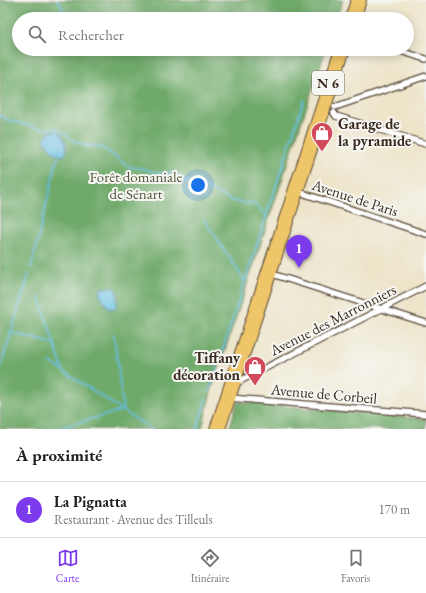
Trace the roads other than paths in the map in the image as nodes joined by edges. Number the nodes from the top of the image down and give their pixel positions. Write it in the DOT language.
graph roads {
  1 [pos="355,0"];
  2 [pos="362,0"];
  3 [pos="351,12"];
  4 [pos="358,12"];
  5 [pos="414,55"];
  6 [pos="337,56"];
  7 [pos="344,56"];
  8 [pos="426,59"];
  9 [pos="426,76"];
  10 [pos="329,100"];
  11 [pos="334,110"];
  12 [pos="325,115"];
  13 [pos="426,144"];
  14 [pos="299,192"];
  15 [pos="426,234"];
  16 [pos="272,274"];
  17 [pos="426,286"];
  18 [pos="381,309"];
  19 [pos="426,323"];
  20 [pos="236,357"];
  21 [pos="240,367"];
  22 [pos="251,375"];
  23 [pos="236,383"];
  24 [pos="232,398"];
  25 [pos="222,402"];
  26 [pos="426,414"];
  27 [pos="214,429"];
  28 [pos="221,429"];
  1 -- 3 [label="main road"];
  2 -- 4 [label="main road"];
  5 -- 8 [label="street"];
  6 -- 20 [label="main road, N 6"];
  7 -- 10 [label="main road, N 6"];
  9 -- 11 [label="street"];
  10 -- 11 [label="street"];
  10 -- 12 [label="main road, N 6"];
  11 -- 12 [label="street"];
  11 -- 13 [label="street"];
  12 -- 14 [label="main road, N 6"];
  14 -- 15 [label="street, Avenue de Paris"];
  14 -- 16 [label="main road, N 6"];
  16 -- 18 [label="street"];
  16 -- 21 [label="main road, N 6"];
  17 -- 18 [label="street, Avenue des Marronniers"];
  18 -- 19 [label="street"];
  18 -- 22 [label="street, Avenue des Marronniers"];
  20 -- 21 [label="street"];
  20 -- 25 [label="main road, N 6"];
  21 -- 22 [label="street"];
  21 -- 23 [label="main road, N 6"];
  22 -- 23 [label="street, Avenue des Marronniers"];
  23 -- 24 [label="main road, N 6"];
  24 -- 25 [label="street, Avenue de Corbeil"];
  24 -- 26 [label="street, Avenue de Corbeil"];
  24 -- 28 [label="main road, N 6"];
  25 -- 27 [label="main road, N 6"];
}
